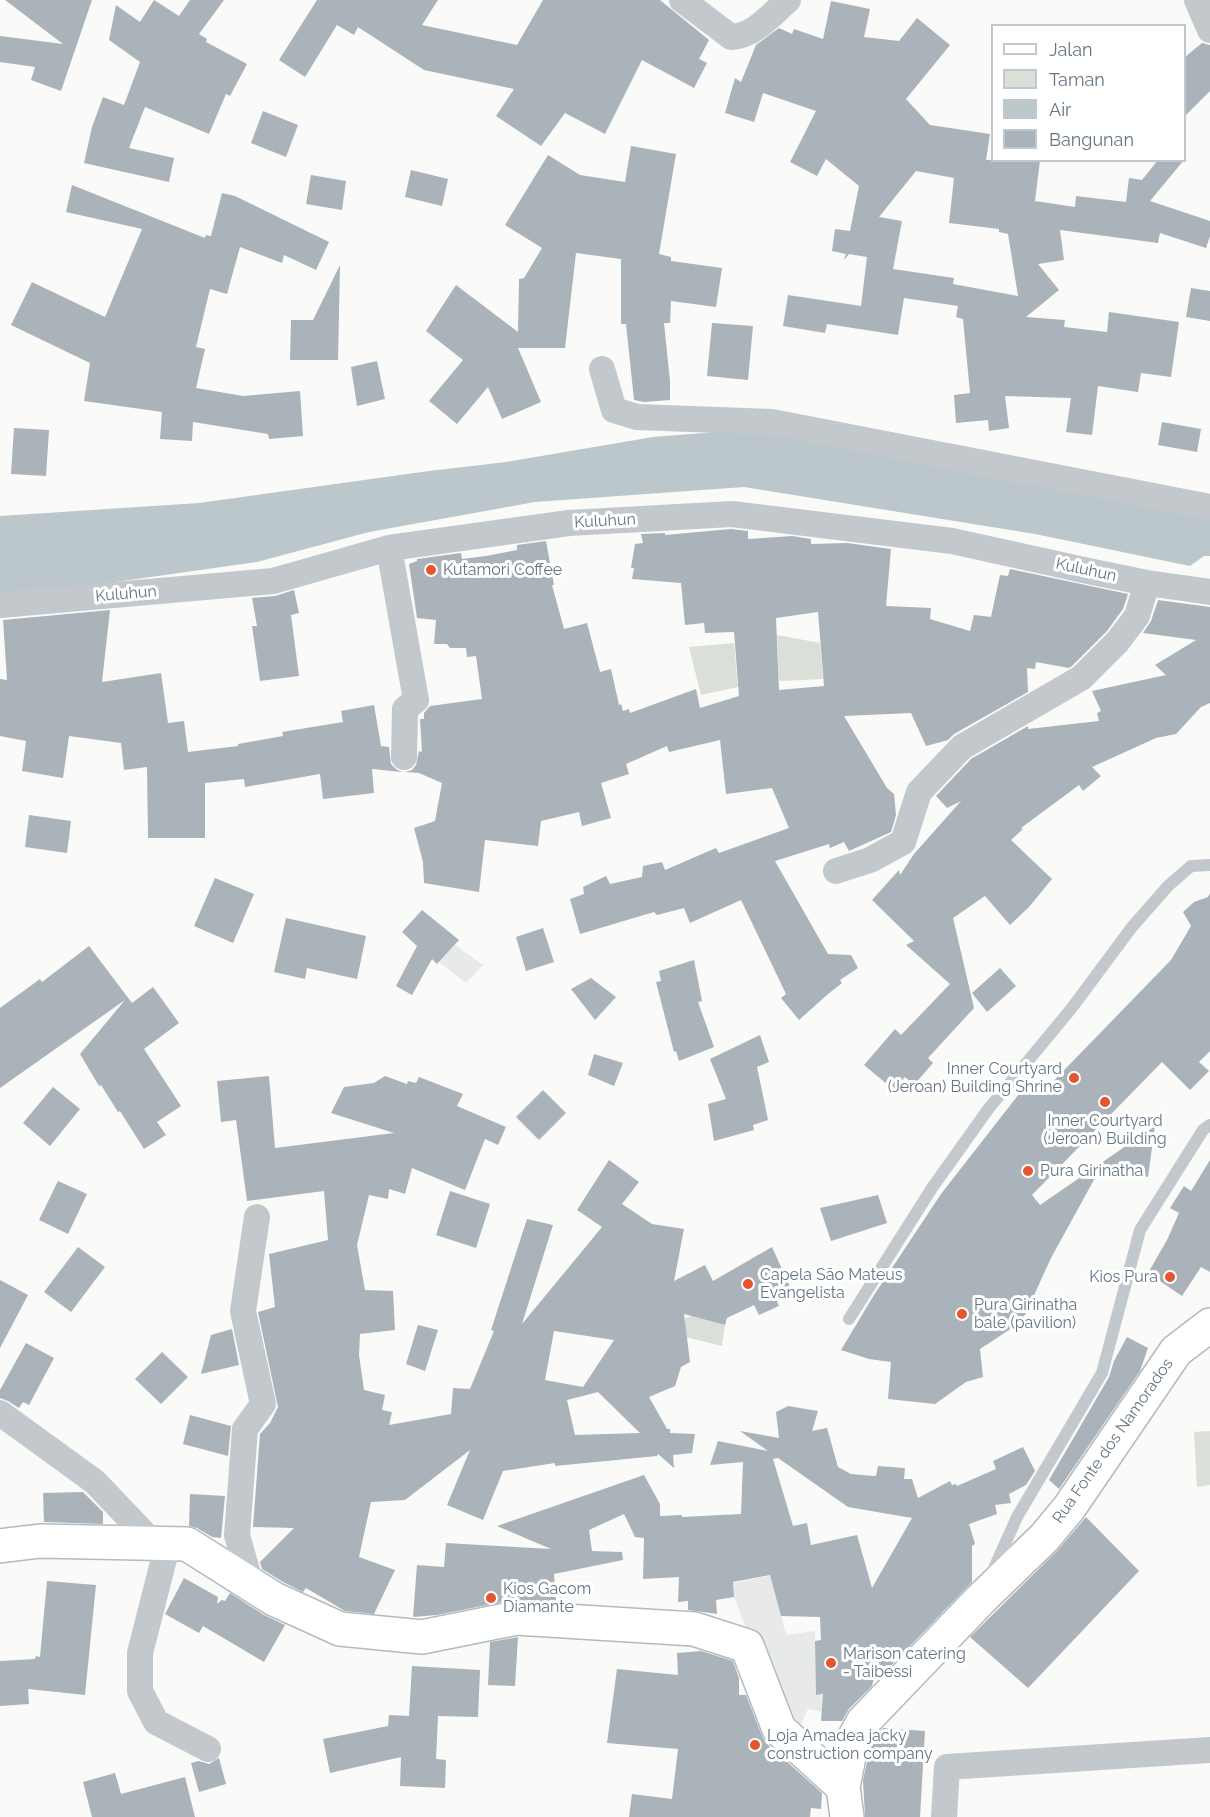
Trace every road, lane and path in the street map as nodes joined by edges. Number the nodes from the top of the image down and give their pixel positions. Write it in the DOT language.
graph roads {
  1 [pos="682,0"];
  2 [pos="788,0"];
  3 [pos="1197,0"];
  4 [pos="1210,30"];
  5 [pos="602,369"];
  6 [pos="1210,507"];
  7 [pos="389,548"];
  8 [pos="1147,583"];
  9 [pos="1210,592"];
  10 [pos="0,605"];
  11 [pos="404,757"];
  12 [pos="1210,865"];
  13 [pos="836,871"];
  14 [pos="1210,1125"];
  15 [pos="257,1217"];
  16 [pos="849,1319"];
  17 [pos="1210,1325"];
  18 [pos="0,1413"];
  19 [pos="160,1543"];
  20 [pos="0,1546"];
  21 [pos="251,1585"];
  22 [pos="981,1599"];
  23 [pos="208,1749"];
  24 [pos="1210,1750"];
  25 [pos="845,1802"];
  26 [pos="944,1817"];
  1 -- 2 [label="street"];
  3 -- 4 [label="street"];
  5 -- 6 [label="street"];
  7 -- 8 [label="street, Kuluhun"];
  7 -- 10 [label="street, Kuluhun"];
  7 -- 11 [label="street"];
  8 -- 9 [label="street, Kuluhun"];
  8 -- 13 [label="street"];
  12 -- 16 [label="lane"];
  14 -- 22 [label="lane"];
  15 -- 21 [label="street"];
  17 -- 22 [label="street, Rua Fonte dos Namorados"];
  18 -- 19 [label="street"];
  19 -- 20 [label="street"];
  19 -- 21 [label="street"];
  19 -- 23 [label="street"];
  21 -- 25 [label="street"];
  22 -- 25 [label="street, Rua Fonte dos Namorados"];
  24 -- 26 [label="street"];
}
